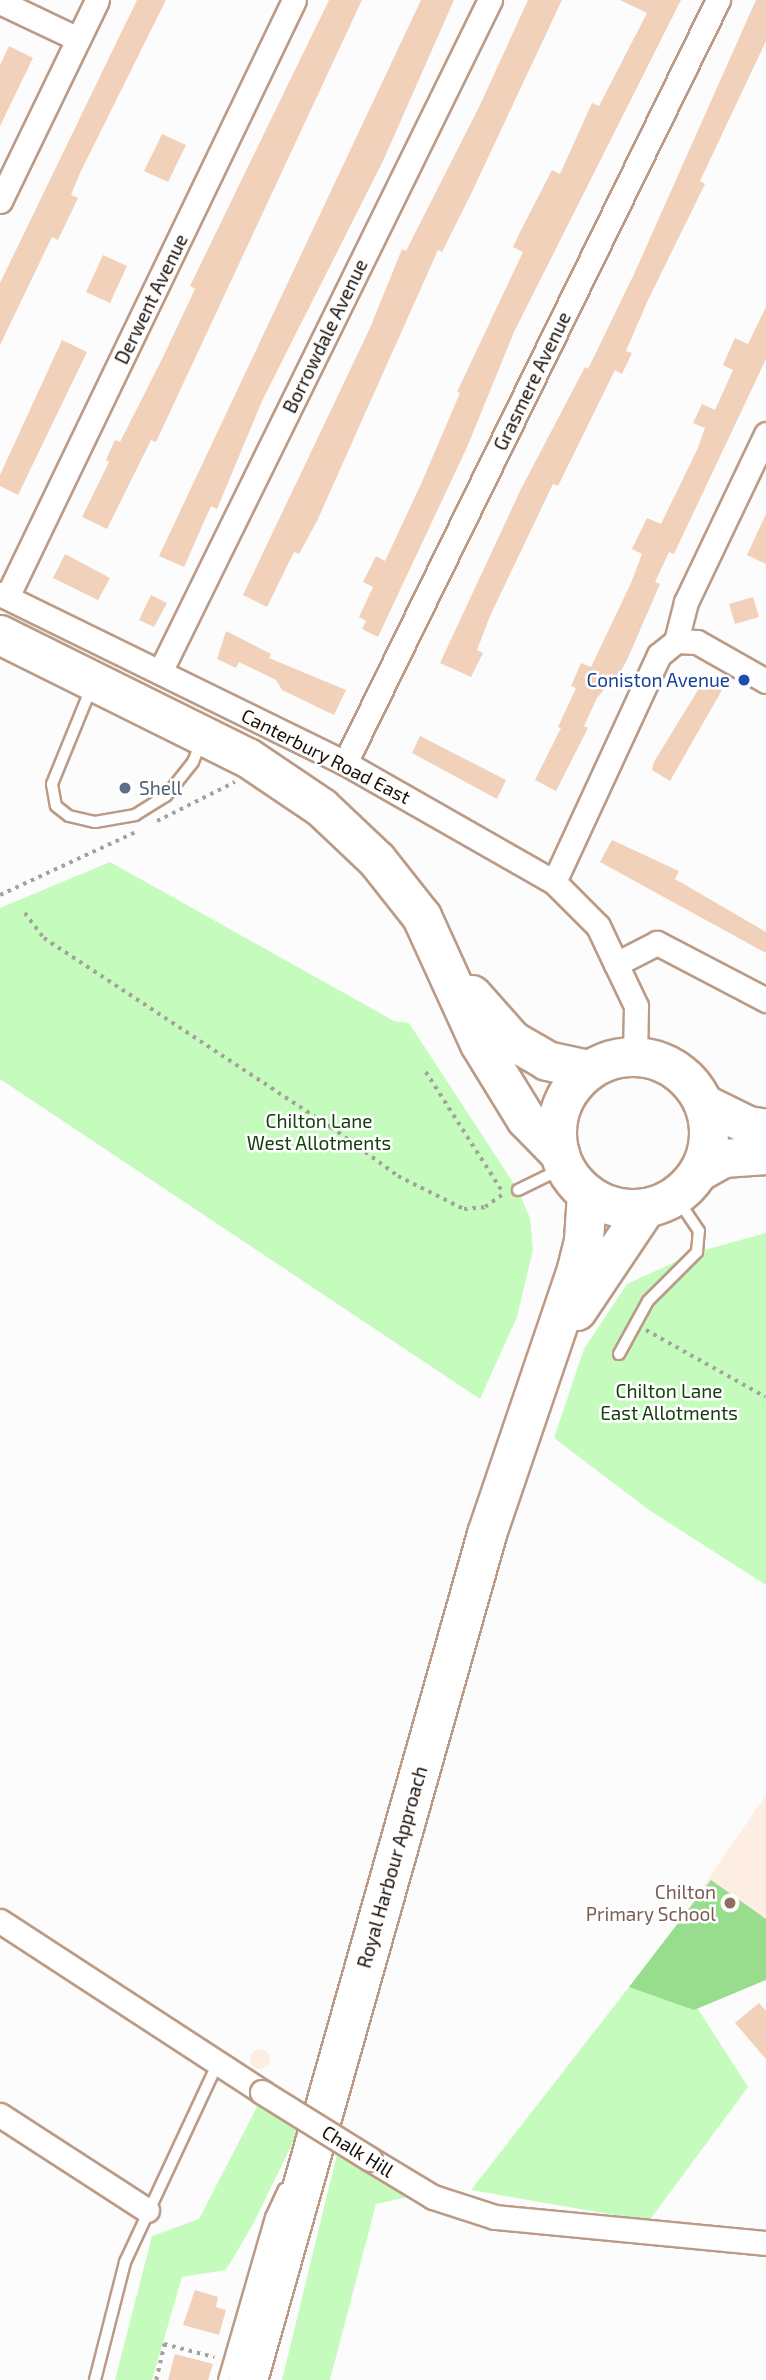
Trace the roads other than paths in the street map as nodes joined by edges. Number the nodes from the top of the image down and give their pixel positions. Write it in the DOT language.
graph roads {
  1 [pos="97,0"];
  2 [pos="294,0"];
  3 [pos="490,0"];
  4 [pos="718,0"];
  5 [pos="0,2"];
  6 [pos="78,39"];
  7 [pos="1,196"];
  8 [pos="766,434"];
  9 [pos="4,596"];
  10 [pos="0,635"];
  11 [pos="676,641"];
  12 [pos="160,672"];
  13 [pos="93,680"];
  14 [pos="766,681"];
  15 [pos="204,734"];
  16 [pos="345,763"];
  17 [pos="554,882"];
  18 [pos="446,962"];
  19 [pos="616,964"];
  20 [pos="766,1000"];
  21 [pos="635,1056"];
  22 [pos="589,1070"];
  23 [pos="705,1104"];
  24 [pos="766,1128"];
  25 [pos="766,1155"];
  26 [pos="570,1171"];
  27 [pos="517,1190"];
  28 [pos="674,1192"];
  29 [pos="620,1354"];
  30 [pos="551,1357"];
  31 [pos="0,1921"];
  32 [pos="218,2063"];
  33 [pos="0,2115"];
  34 [pos="313,2145"];
  35 [pos="147,2210"];
  36 [pos="766,2243"];
  37 [pos="94,2380"];
  38 [pos="224,2380"];
  39 [pos="248,2380"];
  1 -- 6 [label="street"];
  2 -- 9 [label="street, Derwent Avenue"];
  3 -- 12 [label="street, Borrowdale Avenue"];
  4 -- 16 [label="street, Grasmere Avenue"];
  5 -- 6 [label="street"];
  6 -- 7 [label="street"];
  8 -- 11 [label="street"];
  9 -- 12 [label="street, Canterbury Road East"];
  10 -- 13 [label="highway, Canterbury Road East"];
  11 -- 14 [label="street"];
  11 -- 17 [label="street"];
  12 -- 16 [label="street, Canterbury Road East"];
  13 -- 15 [label="highway, Canterbury Road East"];
  13 -- 15 [label="lane"];
  15 -- 18 [label="highway, Canterbury Road East"];
  16 -- 17 [label="street, Canterbury Road East"];
  17 -- 19 [label="street, Canterbury Road East"];
  18 -- 22 [label="highway, Canterbury Road East"];
  18 -- 26 [label="highway, Canterbury Road East"];
  19 -- 20 [label="street"];
  19 -- 21 [label="street, Canterbury Road East"];
  21 -- 22 [label="highway"];
  21 -- 23 [label="highway"];
  22 -- 26 [label="highway"];
  23 -- 24 [label="main road"];
  23 -- 28 [label="highway"];
  25 -- 28 [label="main road"];
  26 -- 27 [label="lane"];
  26 -- 28 [label="highway"];
  26 -- 30 [label="highway, Royal Harbour Approach"];
  28 -- 29 [label="lane"];
  28 -- 30 [label="highway, Royal Harbour Approach"];
  30 -- 34 [label="highway, Royal Harbour Approach"];
  31 -- 32 [label="street, Chalk Hill"];
  32 -- 35 [label="lane"];
  32 -- 36 [label="street, Chalk Hill, bridge"];
  33 -- 35 [label="street"];
  34 -- 38 [label="lane"];
  34 -- 39 [label="highway, Royal Harbour Approach"];
  35 -- 37 [label="lane"];
}
